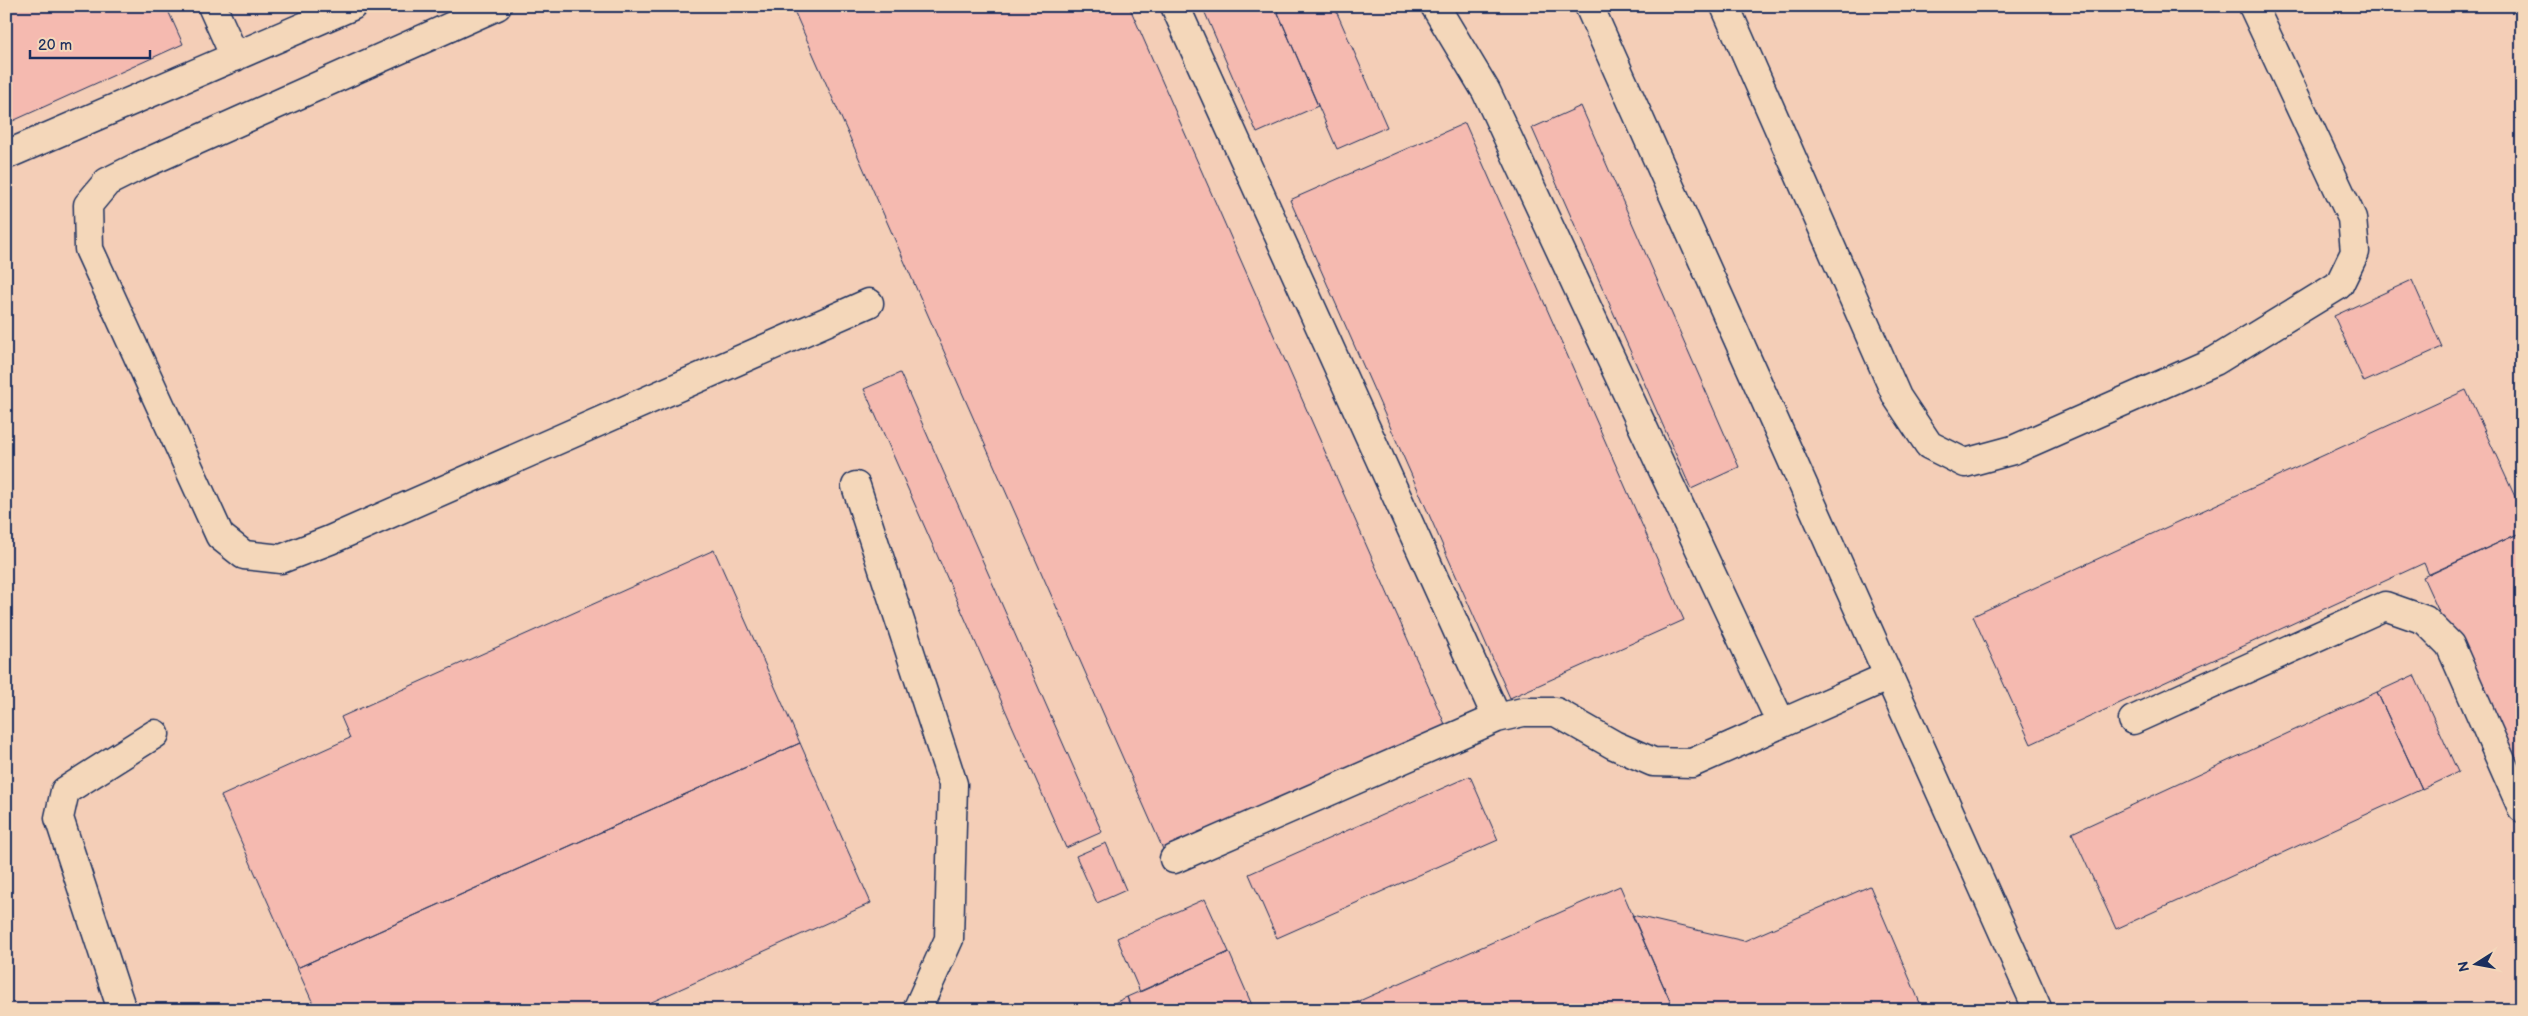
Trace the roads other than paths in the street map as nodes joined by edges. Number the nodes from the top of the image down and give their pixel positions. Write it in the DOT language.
graph roads {
  1 [pos="212,6"];
  2 [pos="352,6"];
  3 [pos="497,6"];
  4 [pos="1175,6"];
  5 [pos="1435,6"];
  6 [pos="1589,6"];
  7 [pos="1725,6"];
  8 [pos="2253,6"];
  9 [pos="235,56"];
  10 [pos="6,155"];
  11 [pos="869,303"];
  12 [pos="856,486"];
  13 [pos="1889,676"];
  14 [pos="1497,718"];
  15 [pos="2133,720"];
  16 [pos="1781,723"];
  17 [pos="155,734"];
  18 [pos="2522,808"];
  19 [pos="1174,859"];
  20 [pos="122,1010"];
  21 [pos="917,1010"];
  22 [pos="2038,1010"];
  1 -- 9 [label="street"];
  2 -- 9 [label="street"];
  3 -- 11 [label="street"];
  4 -- 14 [label="street"];
  5 -- 16 [label="street"];
  6 -- 13 [label="street"];
  7 -- 8 [label="street"];
  9 -- 10 [label="street"];
  12 -- 21 [label="street"];
  13 -- 16 [label="street"];
  13 -- 22 [label="street"];
  14 -- 16 [label="street"];
  14 -- 19 [label="street"];
  15 -- 18 [label="street"];
  17 -- 20 [label="street"];
}
